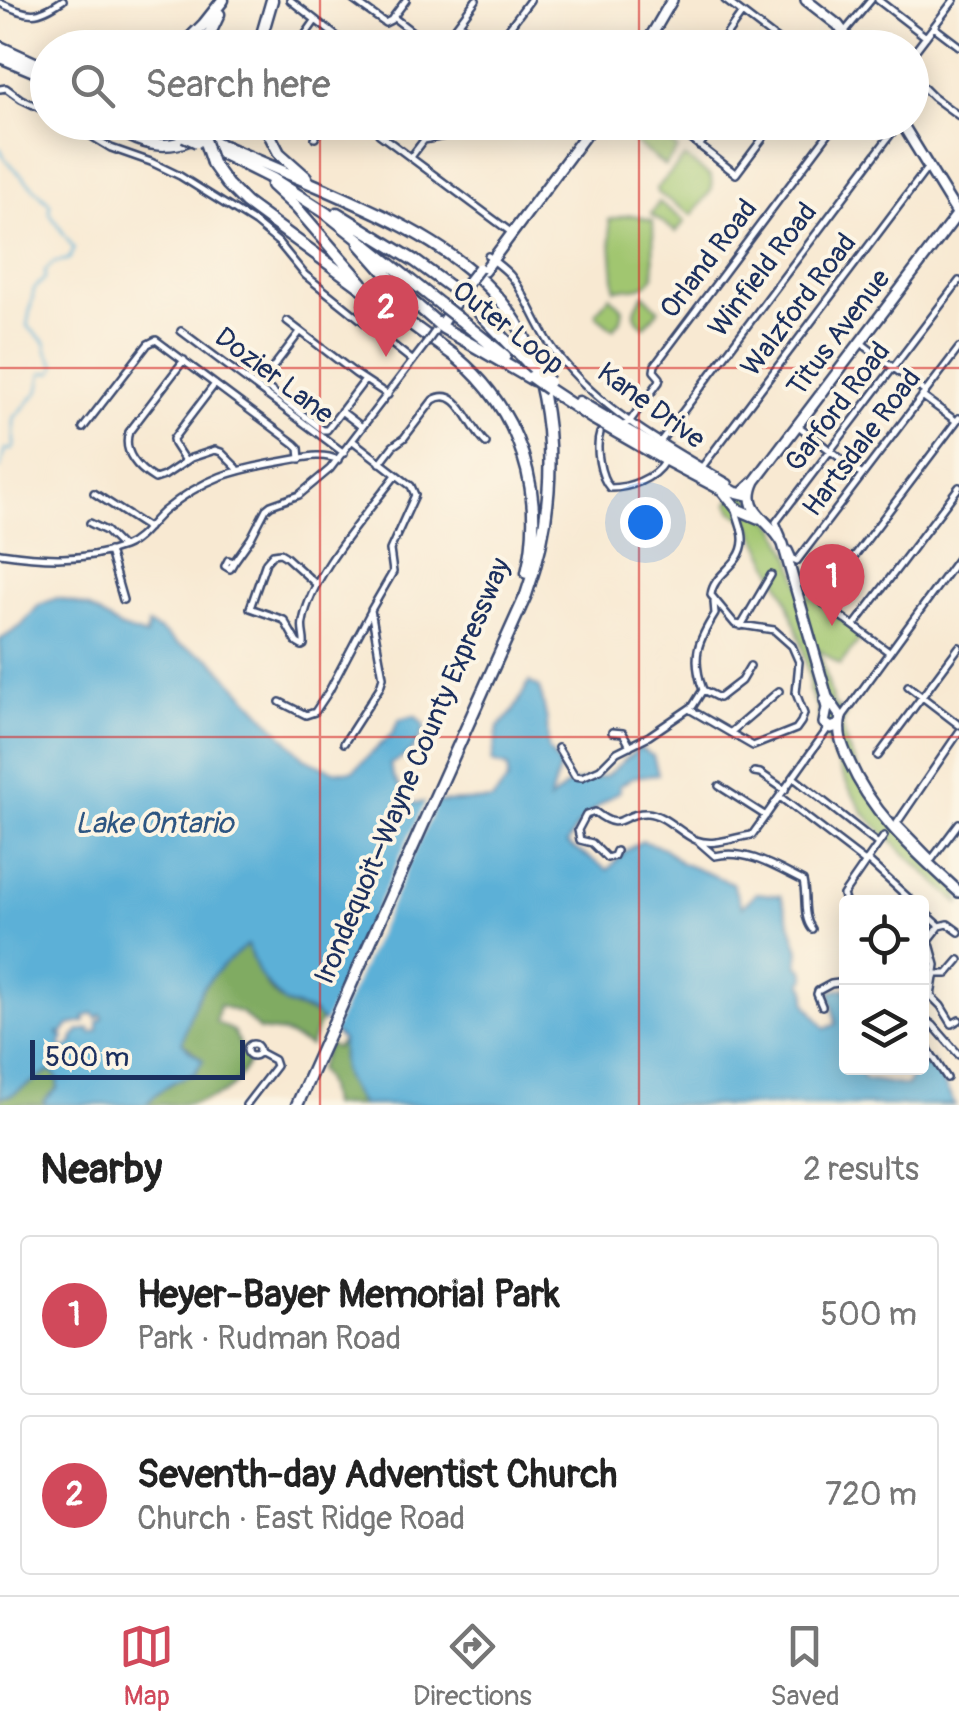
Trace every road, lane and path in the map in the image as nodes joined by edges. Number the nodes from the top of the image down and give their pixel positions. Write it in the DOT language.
graph roads {
  1 [pos="63,0"];
  2 [pos="225,0"];
  3 [pos="290,0"];
  4 [pos="353,0"];
  5 [pos="406,0"];
  6 [pos="476,0"];
  7 [pos="530,0"];
  8 [pos="674,0"];
  9 [pos="725,0"];
  10 [pos="806,0"];
  11 [pos="874,0"];
  12 [pos="952,1"];
  13 [pos="0,3"];
  14 [pos="271,4"];
  15 [pos="742,13"];
  16 [pos="393,17"];
  17 [pos="316,21"];
  18 [pos="459,23"];
  19 [pos="934,27"];
  20 [pos="198,30"];
  21 [pos="211,30"];
  22 [pos="264,30"];
  23 [pos="309,30"];
  24 [pos="327,30"];
  25 [pos="411,30"];
  26 [pos="453,30"];
  27 [pos="468,30"];
  28 [pos="506,30"];
  29 [pos="658,30"];
  30 [pos="729,30"];
  31 [pos="764,30"];
  32 [pos="843,30"];
  33 [pos="845,30"];
  34 [pos="917,30"];
  35 [pos="929,33"];
  36 [pos="959,46"];
  37 [pos="0,47"];
  38 [pos="0,57"];
  39 [pos="30,60"];
  40 [pos="30,70"];
  41 [pos="0,89"];
  42 [pos="929,93"];
  43 [pos="30,103"];
  44 [pos="959,116"];
  45 [pos="98,140"];
  46 [pos="138,140"];
  47 [pos="188,140"];
  48 [pos="199,140"];
  49 [pos="203,140"];
  50 [pos="207,140"];
  51 [pos="209,140"];
  52 [pos="271,140"];
  53 [pos="388,140"];
  54 [pos="424,140"];
  55 [pos="578,140"];
  56 [pos="692,140"];
  57 [pos="704,140"];
  58 [pos="762,140"];
  59 [pos="824,140"];
  60 [pos="886,140"];
  61 [pos="911,140"];
  62 [pos="699,146"];
  63 [pos="216,150"];
  64 [pos="411,157"];
  65 [pos="928,167"];
  66 [pos="355,203"];
  67 [pos="322,204"];
  68 [pos="958,215"];
  69 [pos="331,216"];
  70 [pos="510,231"];
  71 [pos="490,258"];
  72 [pos="959,281"];
  73 [pos="471,283"];
  74 [pos="447,284"];
  75 [pos="462,296"];
  76 [pos="442,302"];
  77 [pos="404,320"];
  78 [pos="287,321"];
  79 [pos="438,328"];
  80 [pos="181,331"];
  81 [pos="300,332"];
  82 [pos="860,342"];
  83 [pos="959,348"];
  84 [pos="184,360"];
  85 [pos="413,360"];
  86 [pos="893,368"];
  87 [pos="531,372"];
  88 [pos="365,380"];
  89 [pos="214,384"];
  90 [pos="549,386"];
  91 [pos="924,394"];
  92 [pos="388,395"];
  93 [pos="341,410"];
  94 [pos="958,421"];
  95 [pos="797,425"];
  96 [pos="626,426"];
  97 [pos="83,428"];
  98 [pos="363,428"];
  99 [pos="600,434"];
  100 [pos="353,441"];
  101 [pos="660,442"];
  102 [pos="486,443"];
  103 [pos="830,451"];
  104 [pos="344,453"];
  105 [pos="300,459"];
  106 [pos="338,460"];
  107 [pos="666,460"];
  108 [pos="185,461"];
  109 [pos="380,462"];
  110 [pos="702,467"];
  111 [pos="238,469"];
  112 [pos="396,475"];
  113 [pos="862,475"];
  114 [pos="753,482"];
  115 [pos="728,485"];
  116 [pos="959,487"];
  117 [pos="94,493"];
  118 [pos="743,503"];
  119 [pos="90,523"];
  120 [pos="148,528"];
  121 [pos="122,547"];
  122 [pos="109,551"];
  123 [pos="0,553"];
  124 [pos="959,557"];
  125 [pos="796,561"];
  126 [pos="234,562"];
  127 [pos="532,569"];
  128 [pos="772,575"];
  129 [pos="316,584"];
  130 [pos="123,600"];
  131 [pos="713,600"];
  132 [pos="371,610"];
  133 [pos="740,626"];
  134 [pos="854,626"];
  135 [pos="303,632"];
  136 [pos="292,634"];
  137 [pos="959,647"];
  138 [pos="889,652"];
  139 [pos="750,666"];
  140 [pos="908,686"];
  141 [pos="703,690"];
  142 [pos="779,690"];
  143 [pos="922,697"];
  144 [pos="280,702"];
  145 [pos="689,709"];
  146 [pos="832,722"];
  147 [pos="959,728"];
  148 [pos="612,732"];
  149 [pos="731,732"];
  150 [pos="344,743"];
  151 [pos="630,746"];
  152 [pos="558,748"];
  153 [pos="878,756"];
  154 [pos="754,772"];
  155 [pos="794,778"];
  156 [pos="718,786"];
  157 [pos="785,790"];
  158 [pos="780,798"];
  159 [pos="766,816"];
  160 [pos="959,824"];
  161 [pos="884,836"];
  162 [pos="697,840"];
  163 [pos="878,844"];
  164 [pos="616,852"];
  165 [pos="866,861"];
  166 [pos="847,895"];
  167 [pos="905,895"];
  168 [pos="959,895"];
  169 [pos="929,916"];
  170 [pos="940,926"];
  171 [pos="812,930"];
  172 [pos="959,932"];
  173 [pos="929,939"];
  174 [pos="929,943"];
  175 [pos="959,960"];
  176 [pos="934,974"];
  177 [pos="839,983"];
  178 [pos="822,1006"];
  179 [pos="929,1022"];
  180 [pos="956,1022"];
  181 [pos="929,1051"];
  182 [pos="259,1052"];
  183 [pos="959,1055"];
  184 [pos="947,1078"];
  185 [pos="246,1105"];
  186 [pos="294,1105"];
  1 -- 13 [label="street"];
  2 -- 20 [label="highway"];
  2 -- 21 [label="highway"];
  3 -- 17 [label="street"];
  4 -- 16 [label="street"];
  5 -- 16 [label="street"];
  6 -- 18 [label="street"];
  7 -- 28 [label="street"];
  8 -- 29 [label="main road"];
  9 -- 15 [label="street"];
  10 -- 32 [label="main road"];
  11 -- 33 [label="street"];
  11 -- 34 [label="street"];
  12 -- 19 [label="street"];
  14 -- 22 [label="highway"];
  15 -- 30 [label="street"];
  15 -- 31 [label="street"];
  16 -- 25 [label="street"];
  17 -- 23 [label="street"];
  17 -- 24 [label="street"];
  18 -- 26 [label="street"];
  18 -- 27 [label="street"];
  19 -- 35 [label="street"];
  19 -- 36 [label="street"];
  37 -- 39 [label="highway"];
  38 -- 40 [label="highway"];
  41 -- 43 [label="street"];
  42 -- 44 [label="street"];
  45 -- 85 [label="street"];
  46 -- 47 [label="highway"];
  48 -- 77 [label="highway, bridge"];
  49 -- 63 [label="highway, Outer Loop"];
  50 -- 67 [label="highway, Outer Loop"];
  51 -- 66 [label="highway"];
  52 -- 66 [label="highway"];
  53 -- 64 [label="street"];
  54 -- 64 [label="street"];
  55 -- 70 [label="main road"];
  56 -- 62 [label="street"];
  57 -- 62 [label="street"];
  58 -- 62 [label="street"];
  59 -- 96 [label="street, Orland Road"];
  60 -- 101 [label="street, Winfield Road"];
  61 -- 65 [label="main road"];
  63 -- 69 [label="highway, Outer Loop"];
  63 -- 77 [label="highway"];
  64 -- 70 [label="street"];
  65 -- 68 [label="main road"];
  65 -- 110 [label="street, Walzford Road"];
  66 -- 127 [label="highway, Irondequoit–Wayne County Expressway"];
  67 -- 74 [label="highway"];
  67 -- 76 [label="highway, Outer Loop"];
  68 -- 82 [label="main road, Titus Avenue"];
  69 -- 76 [label="highway, Outer Loop"];
  69 -- 79 [label="highway"];
  70 -- 71 [label="main road"];
  71 -- 73 [label="main road, bridge"];
  71 -- 96 [label="street, Kane Drive"];
  72 -- 86 [label="street, Garford Road"];
  73 -- 74 [label="highway"];
  73 -- 75 [label="main road"];
  74 -- 75 [label="highway"];
  75 -- 79 [label="main road"];
  75 -- 87 [label="highway"];
  76 -- 87 [label="highway, Outer Loop, bridge"];
  77 -- 127 [label="highway, Irondequoit–Wayne County Expressway"];
  78 -- 81 [label="street"];
  79 -- 85 [label="street, bridge"];
  79 -- 87 [label="highway"];
  80 -- 104 [label="street, Dozier Lane"];
  81 -- 88 [label="street"];
  81 -- 93 [label="street"];
  82 -- 86 [label="street"];
  82 -- 95 [label="main road, Titus Avenue"];
  83 -- 91 [label="street, Hartsdale Road"];
  84 -- 89 [label="street"];
  84 -- 97 [label="street"];
  84 -- 108 [label="street"];
  85 -- 92 [label="street"];
  86 -- 91 [label="street"];
  86 -- 103 [label="street, Garford Road"];
  87 -- 90 [label="highway, bridge"];
  87 -- 90 [label="highway, bridge"];
  88 -- 92 [label="street"];
  88 -- 93 [label="street"];
  89 -- 105 [label="street"];
  89 -- 108 [label="street"];
  90 -- 96 [label="highway, Outer Loop"];
  90 -- 107 [label="highway, Outer Loop"];
  91 -- 94 [label="street"];
  91 -- 113 [label="street, Hartsdale Road"];
  92 -- 98 [label="street"];
  93 -- 98 [label="street"];
  94 -- 134 [label="street"];
  95 -- 103 [label="street"];
  95 -- 114 [label="main road, Titus Avenue"];
  96 -- 101 [label="street, Kane Drive"];
  96 -- 115 [label="main road, Outer Loop"];
  98 -- 100 [label="street"];
  99 -- 107 [label="street"];
  100 -- 104 [label="street"];
  100 -- 109 [label="street"];
  101 -- 110 [label="street, Kane Drive"];
  102 -- 109 [label="street"];
  103 -- 113 [label="street"];
  103 -- 125 [label="street, Garford Road"];
  104 -- 106 [label="street"];
  105 -- 106 [label="street"];
  105 -- 111 [label="street"];
  106 -- 126 [label="street"];
  107 -- 118 [label="main road, Outer Loop"];
  108 -- 111 [label="street"];
  109 -- 112 [label="street"];
  110 -- 115 [label="street, Kane Drive"];
  111 -- 120 [label="street"];
  112 -- 129 [label="street"];
  112 -- 132 [label="street"];
  113 -- 125 [label="street, Hartsdale Road"];
  114 -- 115 [label="main road"];
  114 -- 118 [label="main road, Titus Avenue"];
  115 -- 118 [label="main road, Outer Loop"];
  116 -- 134 [label="street"];
  117 -- 120 [label="street"];
  118 -- 131 [label="street"];
  118 -- 146 [label="main road"];
  119 -- 121 [label="street"];
  120 -- 121 [label="street"];
  121 -- 122 [label="street"];
  122 -- 123 [label="street"];
  122 -- 130 [label="street"];
  124 -- 138 [label="street"];
  127 -- 186 [label="highway, Irondequoit–Wayne County Expressway"];
  128 -- 133 [label="street"];
  129 -- 135 [label="street"];
  129 -- 136 [label="street"];
  131 -- 133 [label="street"];
  131 -- 141 [label="street"];
  132 -- 144 [label="street"];
  132 -- 150 [label="street"];
  133 -- 149 [label="street"];
  134 -- 138 [label="street"];
  135 -- 136 [label="street"];
  135 -- 136 [label="street"];
  137 -- 143 [label="street"];
  138 -- 146 [label="street"];
  139 -- 141 [label="street"];
  140 -- 143 [label="street"];
  141 -- 145 [label="street"];
  142 -- 149 [label="street"];
  143 -- 147 [label="street"];
  143 -- 153 [label="street"];
  145 -- 149 [label="street"];
  145 -- 151 [label="street"];
  146 -- 155 [label="street"];
  146 -- 168 [label="main road"];
  147 -- 160 [label="street"];
  148 -- 151 [label="street"];
  151 -- 152 [label="street"];
  154 -- 157 [label="street"];
  155 -- 157 [label="street"];
  155 -- 163 [label="street"];
  156 -- 159 [label="street"];
  157 -- 158 [label="street"];
  158 -- 159 [label="street"];
  158 -- 165 [label="street"];
  159 -- 162 [label="street"];
  161 -- 163 [label="street"];
  162 -- 164 [label="street"];
  162 -- 171 [label="street"];
  163 -- 165 [label="street"];
  165 -- 166 [label="street"];
  165 -- 167 [label="street"];
  169 -- 170 [label="street"];
  170 -- 172 [label="street"];
  170 -- 173 [label="street"];
  174 -- 176 [label="street"];
  175 -- 176 [label="street"];
  176 -- 180 [label="street"];
  177 -- 178 [label="street"];
  179 -- 183 [label="street"];
  181 -- 184 [label="street"];
  182 -- 185 [label="street"];
}
